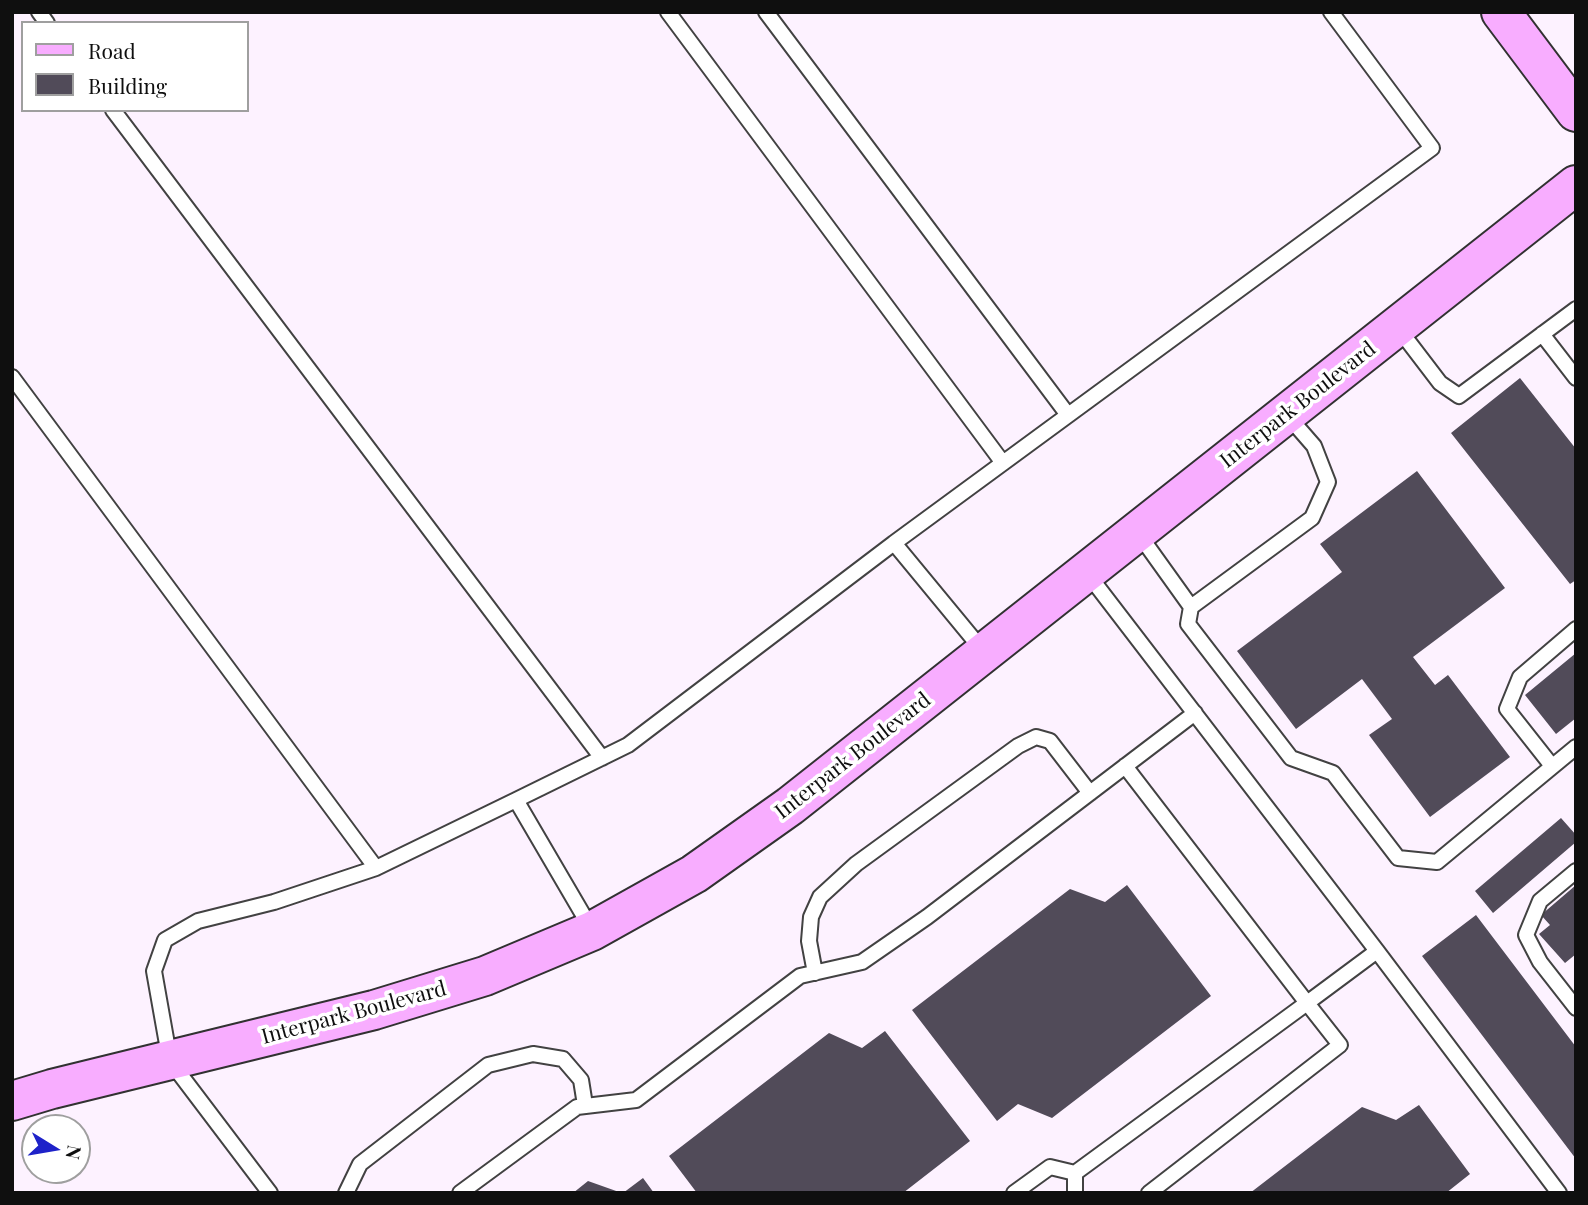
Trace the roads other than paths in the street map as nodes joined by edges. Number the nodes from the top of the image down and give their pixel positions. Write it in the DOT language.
graph roads {
  1 [pos="668,12"];
  2 [pos="766,12"];
  3 [pos="1331,12"];
  4 [pos="1501,12"];
  5 [pos="115,112"];
  6 [pos="1576,112"];
  7 [pos="1576,186"];
  8 [pos="1576,309"];
  9 [pos="1397,327"];
  10 [pos="1542,334"];
  11 [pos="12,377"];
  12 [pos="1576,378"];
  13 [pos="1286,414"];
  14 [pos="1068,415"];
  15 [pos="1003,463"];
  16 [pos="1137,532"];
  17 [pos="894,543"];
  18 [pos="1086,572"];
  19 [pos="1192,607"];
  20 [pos="1576,629"];
  21 [pos="985,653"];
  22 [pos="1195,713"];
  23 [pos="1576,747"];
  24 [pos="602,758"];
  25 [pos="1125,766"];
  26 [pos="1552,766"];
  27 [pos="1090,793"];
  28 [pos="516,800"];
  29 [pos="376,868"];
  30 [pos="1576,871"];
  31 [pos="592,931"];
  32 [pos="1377,951"];
  33 [pos="815,972"];
  34 [pos="1307,1003"];
  35 [pos="1576,1008"];
  36 [pos="170,1060"];
  37 [pos="12,1101"];
  38 [pos="586,1105"];
  39 [pos="1075,1173"];
  40 [pos="270,1193"];
  41 [pos="346,1193"];
  42 [pos="460,1193"];
  43 [pos="1014,1193"];
  44 [pos="1075,1193"];
  45 [pos="1149,1193"];
  46 [pos="1559,1193"];
  1 -- 15 [label="lane"];
  2 -- 14 [label="lane"];
  3 -- 14 [label="lane"];
  4 -- 6 [label="street"];
  5 -- 24 [label="lane"];
  7 -- 9 [label="street, Interpark Boulevard"];
  8 -- 10 [label="lane"];
  9 -- 10 [label="lane"];
  9 -- 13 [label="street, Interpark Boulevard"];
  10 -- 12 [label="lane"];
  11 -- 29 [label="lane"];
  13 -- 16 [label="street, Interpark Boulevard"];
  13 -- 19 [label="lane"];
  14 -- 15 [label="lane"];
  15 -- 17 [label="lane"];
  16 -- 18 [label="street, Interpark Boulevard"];
  16 -- 19 [label="lane"];
  17 -- 21 [label="lane"];
  17 -- 24 [label="lane"];
  18 -- 21 [label="street, Interpark Boulevard"];
  18 -- 22 [label="lane"];
  19 -- 26 [label="lane"];
  20 -- 26 [label="lane"];
  21 -- 31 [label="street, Interpark Boulevard"];
  22 -- 25 [label="lane"];
  22 -- 32 [label="lane"];
  23 -- 26 [label="lane"];
  24 -- 28 [label="lane"];
  25 -- 27 [label="lane"];
  25 -- 34 [label="lane"];
  27 -- 33 [label="lane"];
  27 -- 33 [label="lane"];
  28 -- 29 [label="lane"];
  28 -- 31 [label="lane"];
  29 -- 36 [label="lane"];
  30 -- 35 [label="lane"];
  31 -- 36 [label="street, Interpark Boulevard"];
  32 -- 34 [label="lane"];
  32 -- 46 [label="lane"];
  33 -- 38 [label="lane"];
  34 -- 39 [label="lane"];
  34 -- 45 [label="lane"];
  36 -- 37 [label="street, Interpark Boulevard"];
  36 -- 40 [label="lane"];
  38 -- 41 [label="lane"];
  38 -- 42 [label="lane"];
  39 -- 43 [label="lane"];
  39 -- 44 [label="lane"];
}
